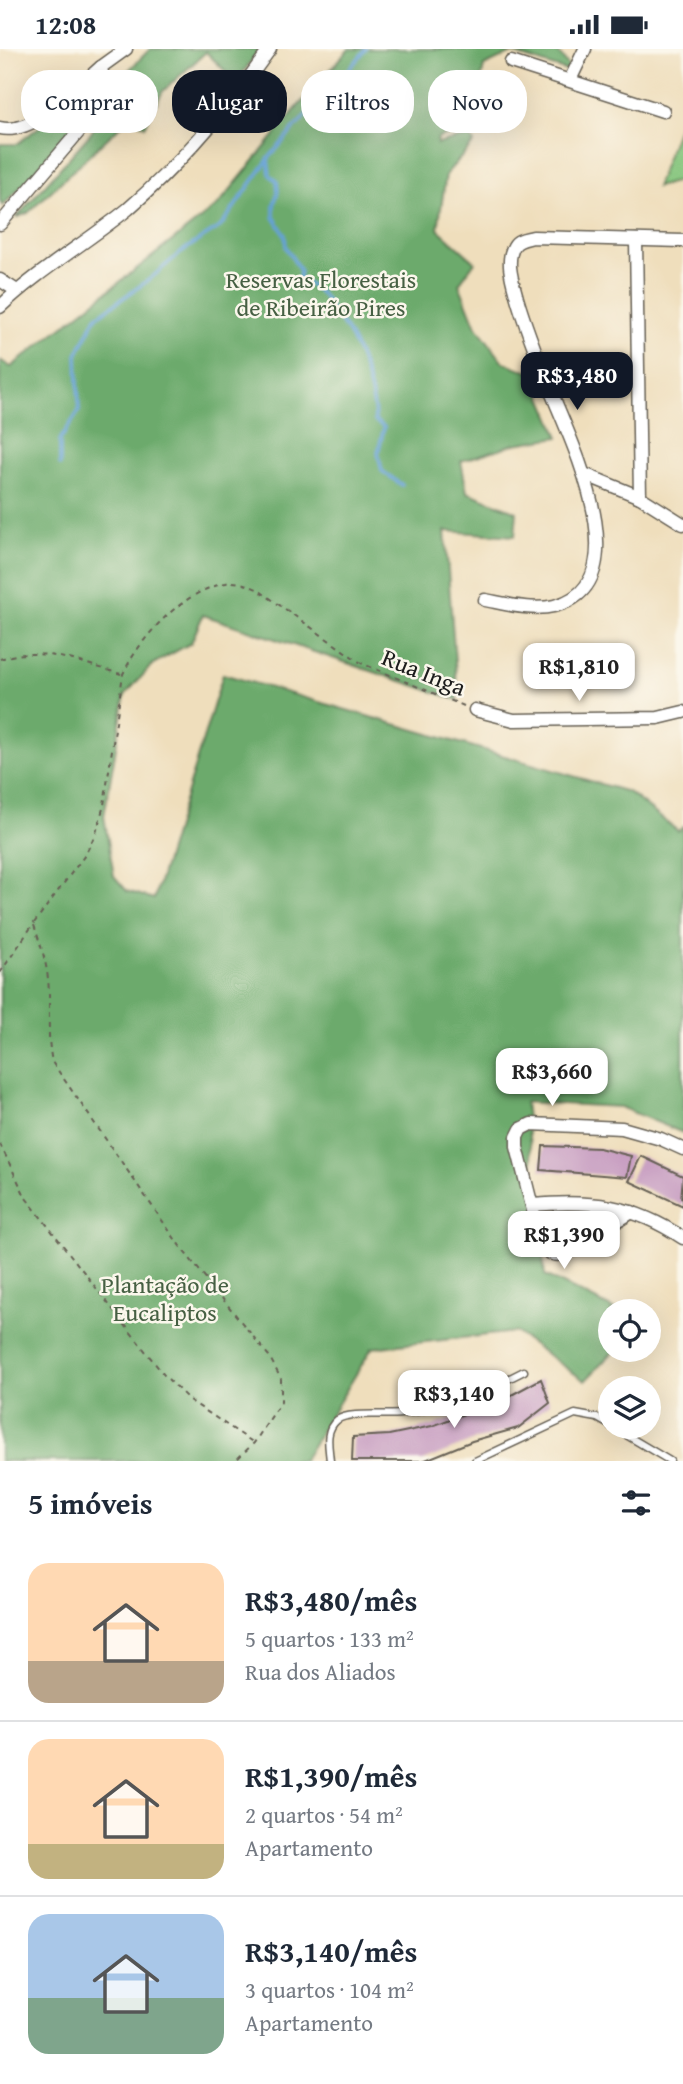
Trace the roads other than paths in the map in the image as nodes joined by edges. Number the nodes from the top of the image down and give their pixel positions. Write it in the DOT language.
graph roads {
  1 [pos="125,49"];
  2 [pos="271,49"];
  3 [pos="585,49"];
  4 [pos="511,62"];
  5 [pos="101,68"];
  6 [pos="570,80"];
  7 [pos="663,111"];
  8 [pos="0,128"];
  9 [pos="0,224"];
  10 [pos="636,240"];
  11 [pos="683,241"];
  12 [pos="0,280"];
  13 [pos="17,291"];
  14 [pos="0,307"];
  15 [pos="584,474"];
  16 [pos="640,497"];
  17 [pos="683,524"];
  18 [pos="485,600"];
  19 [pos="475,710"];
  20 [pos="683,712"];
  21 [pos="683,1149"];
  22 [pos="532,1205"];
  23 [pos="632,1212"];
  24 [pos="683,1238"];
  25 [pos="524,1371"];
  26 [pos="598,1419"];
  27 [pos="633,1439"];
  28 [pos="330,1461"];
  29 [pos="475,1461"];
  30 [pos="670,1461"];
  1 -- 5 [label="street"];
  2 -- 13 [label="street"];
  3 -- 6 [label="street"];
  4 -- 6 [label="street"];
  5 -- 8 [label="street"];
  5 -- 9 [label="street"];
  6 -- 7 [label="street"];
  10 -- 11 [label="street"];
  10 -- 15 [label="street"];
  10 -- 16 [label="street"];
  12 -- 13 [label="street"];
  13 -- 14 [label="street"];
  15 -- 16 [label="street"];
  15 -- 18 [label="street"];
  16 -- 17 [label="street"];
  19 -- 20 [label="street"];
  21 -- 22 [label="street"];
  22 -- 23 [label="street"];
  22 -- 23 [label="street"];
  23 -- 24 [label="street"];
  25 -- 28 [label="lane"];
  26 -- 29 [label="lane"];
  27 -- 30 [label="lane"];
}
